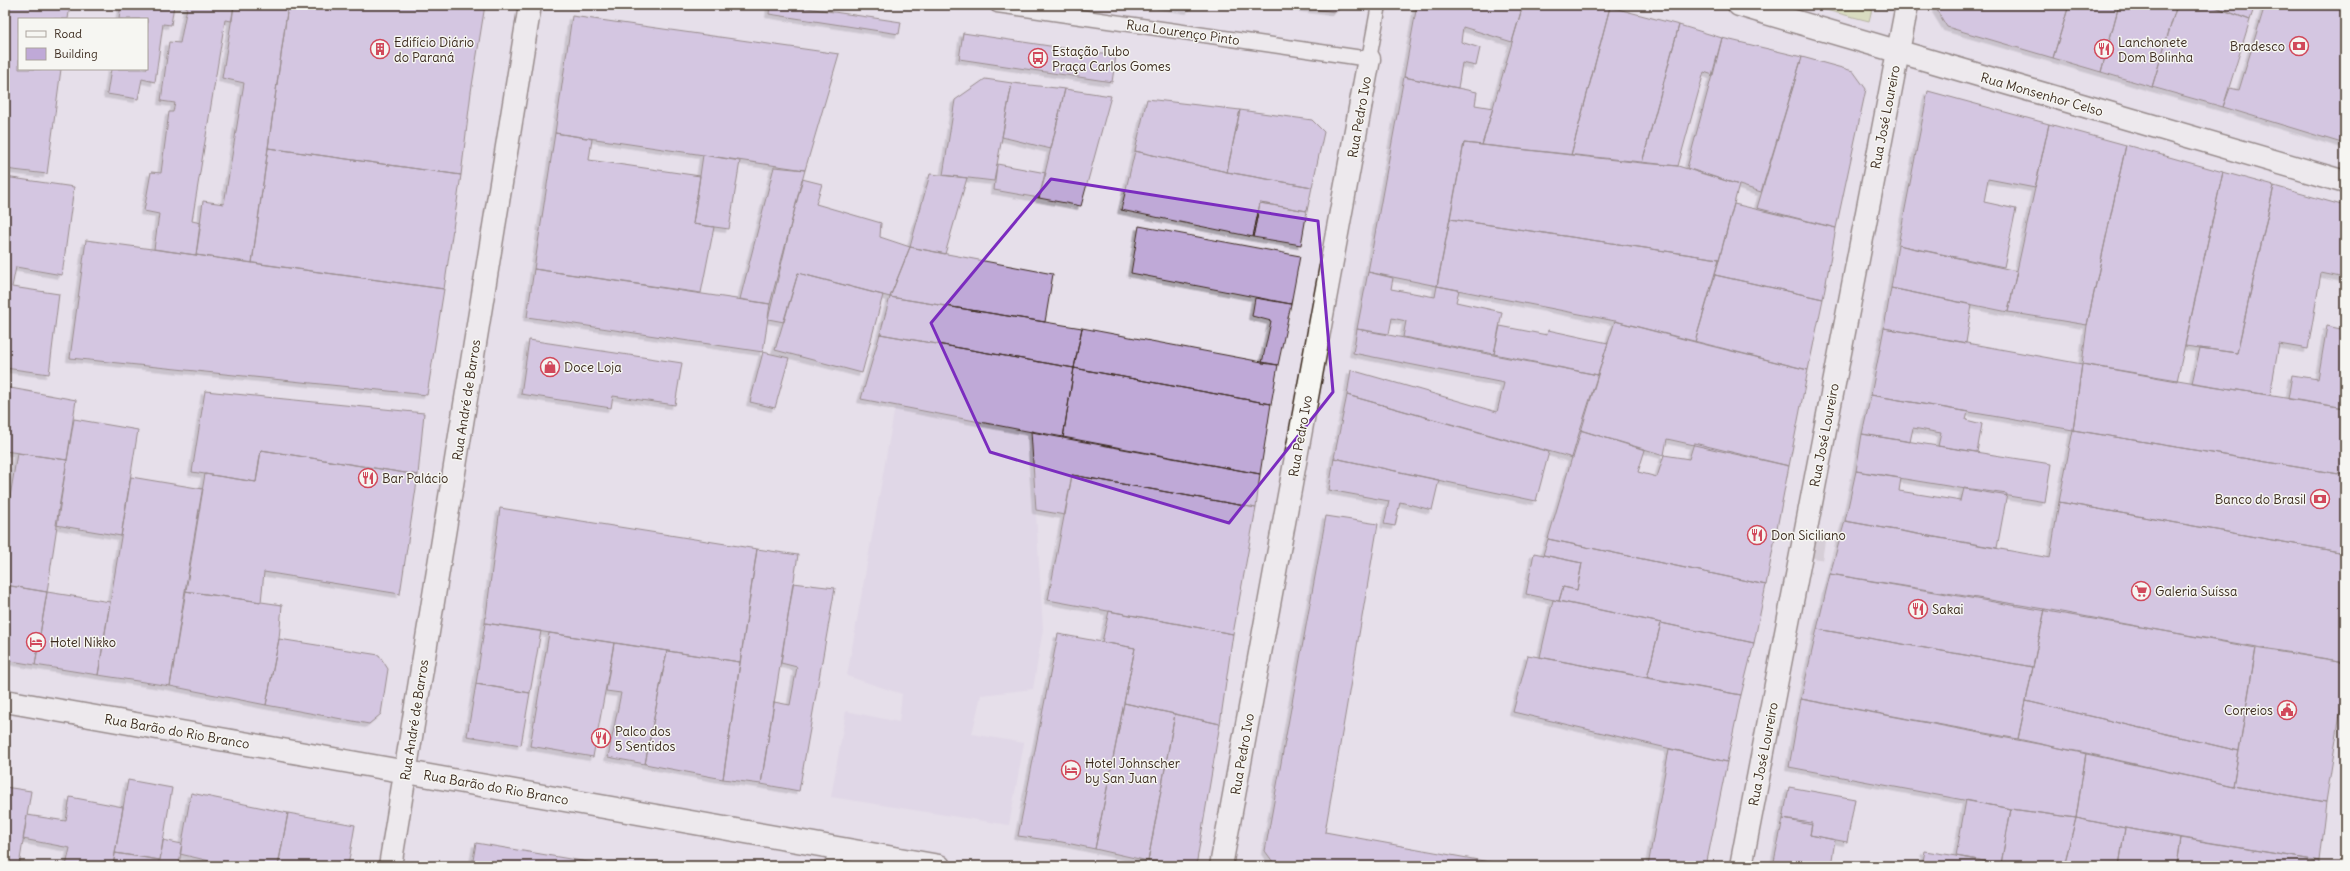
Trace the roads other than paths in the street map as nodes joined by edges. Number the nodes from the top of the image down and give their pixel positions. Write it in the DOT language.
graph roads {
  1 [pos="530,5"];
  2 [pos="997,5"];
  3 [pos="1379,5"];
  4 [pos="1739,5"];
  5 [pos="1907,5"];
  6 [pos="1898,52"];
  7 [pos="1370,59"];
  8 [pos="2345,182"];
  9 [pos="5,701"];
  10 [pos="406,771"];
  11 [pos="834,857"];
  12 [pos="390,866"];
  13 [pos="939,866"];
  14 [pos="1221,866"];
  15 [pos="1741,866"];
  1 -- 10 [label="street, Rua André de Barros"];
  2 -- 7 [label="lane, Rua Lourenço Pinto"];
  3 -- 7 [label="lane, Rua Pedro Ivo"];
  4 -- 6 [label="street, Rua Monsenhor Celso"];
  5 -- 6 [label="street, Rua José Loureiro"];
  6 -- 8 [label="street, Rua Monsenhor Celso"];
  6 -- 15 [label="street, Rua José Loureiro"];
  7 -- 14 [label="street, Rua Pedro Ivo"];
  9 -- 10 [label="street, Rua Barão do Rio Branco"];
  10 -- 11 [label="street, Rua Barão do Rio Branco"];
  10 -- 12 [label="street, Rua André de Barros"];
  11 -- 13 [label="street, Rua Barão do Rio Branco"];
}
